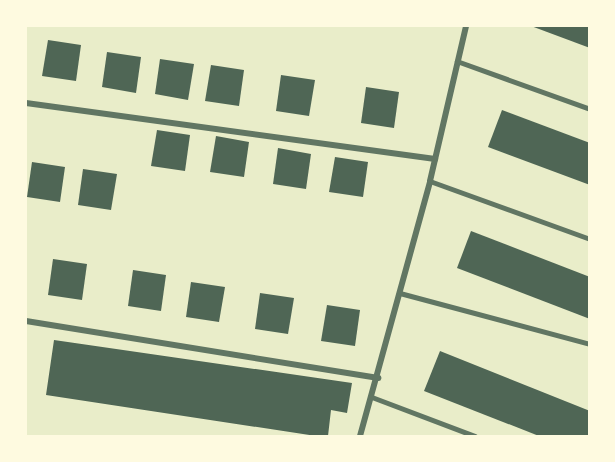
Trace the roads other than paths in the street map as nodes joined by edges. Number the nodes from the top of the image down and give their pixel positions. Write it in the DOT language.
graph roads {
  1 [pos="466,26"];
  2 [pos="457,61"];
  3 [pos="26,103"];
  4 [pos="590,109"];
  5 [pos="435,159"];
  6 [pos="430,181"];
  7 [pos="590,238"];
  8 [pos="400,293"];
  9 [pos="26,321"];
  10 [pos="590,344"];
  11 [pos="378,378"];
  12 [pos="372,397"];
  13 [pos="360,436"];
  14 [pos="475,436"];
  1 -- 2 [label="street"];
  2 -- 4 [label="lane"];
  2 -- 5 [label="street"];
  3 -- 5 [label="street"];
  5 -- 6 [label="street"];
  6 -- 7 [label="lane"];
  6 -- 8 [label="street"];
  8 -- 10 [label="lane"];
  8 -- 11 [label="street"];
  9 -- 11 [label="street"];
  11 -- 12 [label="street"];
  12 -- 13 [label="street"];
  12 -- 14 [label="lane"];
}
